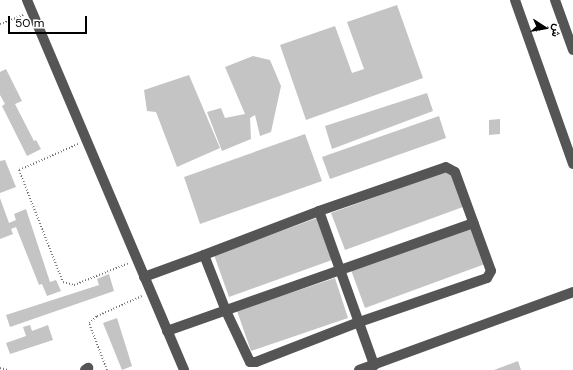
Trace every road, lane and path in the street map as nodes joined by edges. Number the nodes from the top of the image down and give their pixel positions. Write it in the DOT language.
graph roads {
  1 [pos="27,0"];
  2 [pos="515,0"];
  3 [pos="555,0"];
  4 [pos="32,12"];
  5 [pos="563,23"];
  6 [pos="0,24"];
  7 [pos="527,34"];
  8 [pos="573,50"];
  9 [pos="86,141"];
  10 [pos="573,164"];
  11 [pos="319,212"];
  12 [pos="474,223"];
  13 [pos="204,254"];
  14 [pos="137,260"];
  15 [pos="340,271"];
  16 [pos="144,277"];
  17 [pos="151,292"];
  18 [pos="573,292"];
  19 [pos="226,311"];
  20 [pos="358,322"];
  21 [pos="167,331"];
  22 [pos="374,365"];
  23 [pos="0,368"];
  24 [pos="8,370"];
  25 [pos="107,370"];
  26 [pos="184,370"];
  27 [pos="359,370"];
  1 -- 4 [label="street"];
  2 -- 7 [label="street"];
  3 -- 5 [label="street"];
  4 -- 6 [label="path"];
  4 -- 9 [label="street"];
  5 -- 7 [label="path"];
  5 -- 8 [label="street"];
  7 -- 10 [label="street"];
  9 -- 14 [label="street"];
  9 -- 14 [label="path"];
  11 -- 12 [label="street"];
  11 -- 13 [label="street"];
  11 -- 15 [label="street"];
  12 -- 15 [label="street"];
  12 -- 20 [label="street"];
  13 -- 16 [label="street"];
  13 -- 19 [label="street"];
  14 -- 16 [label="street"];
  15 -- 19 [label="street"];
  15 -- 20 [label="street"];
  16 -- 17 [label="street"];
  17 -- 21 [label="street"];
  17 -- 25 [label="path"];
  18 -- 22 [label="street"];
  19 -- 20 [label="street"];
  19 -- 21 [label="street"];
  20 -- 22 [label="street"];
  21 -- 26 [label="street"];
  22 -- 27 [label="street"];
  23 -- 24 [label="path"];
}
